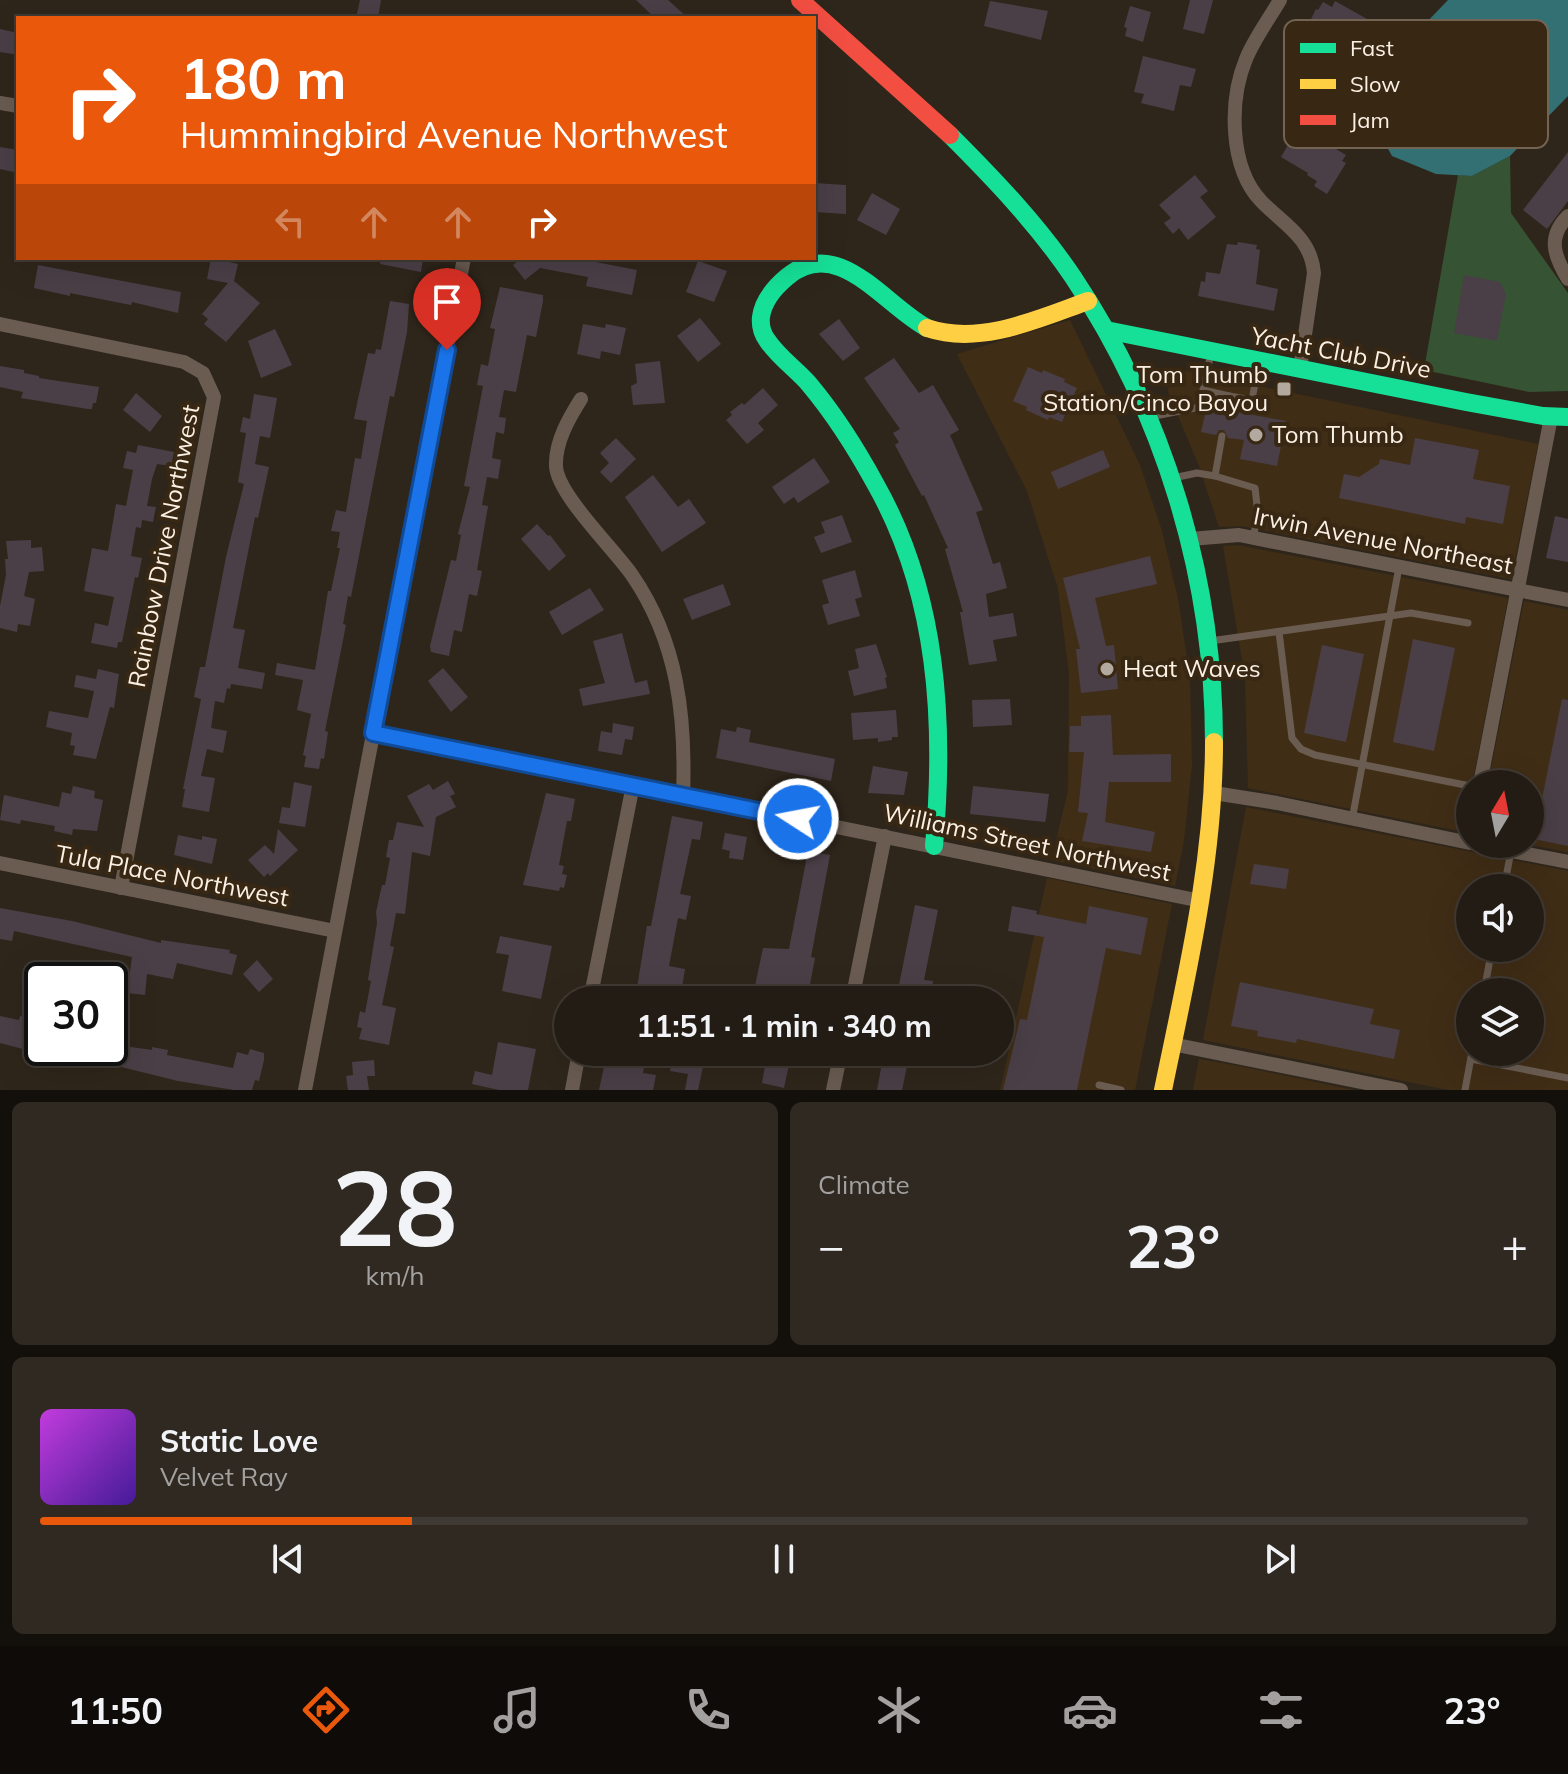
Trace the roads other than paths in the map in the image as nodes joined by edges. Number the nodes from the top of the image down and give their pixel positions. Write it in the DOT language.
graph roads {
  1 [pos="800,0"];
  2 [pos="1280,0"];
  3 [pos="1568,216"];
  4 [pos="464,260"];
  5 [pos="1568,279"];
  6 [pos="1088,301"];
  7 [pos="0,324"];
  8 [pos="1106,330"];
  9 [pos="1211,351"];
  10 [pos="1259,361"];
  11 [pos="1300,369"];
  12 [pos="1203,390"];
  13 [pos="1229,396"];
  14 [pos="581,399"];
  15 [pos="1226,410"];
  16 [pos="1560,417"];
  17 [pos="1148,418"];
  18 [pos="1222,436"];
  19 [pos="1215,476"];
  20 [pos="1171,478"];
  21 [pos="1253,538"];
  22 [pos="1190,539"];
  23 [pos="1399,567"];
  24 [pos="1517,590"];
  25 [pos="1568,600"];
  26 [pos="1390,618"];
  27 [pos="1468,623"];
  28 [pos="1279,632"];
  29 [pos="1208,641"];
  30 [pos="373,733"];
  31 [pos="1362,764"];
  32 [pos="1483,770"];
  33 [pos="1456,783"];
  34 [pos="633,785"];
  35 [pos="1214,793"];
  36 [pos="683,796"];
  37 [pos="1352,820"];
  38 [pos="885,836"];
  39 [pos="1456,839"];
  40 [pos="934,846"];
  41 [pos="1544,857"];
  42 [pos="1568,862"];
  43 [pos="0,863"];
  44 [pos="121,888"];
  45 [pos="1201,901"];
  46 [pos="335,931"];
  47 [pos="593,986"];
  48 [pos="855,986"];
  49 [pos="1172,1044"];
  50 [pos="576,1066"];
  51 [pos="838,1066"];
  52 [pos="1469,1066"];
  53 [pos="1515,1066"];
  54 [pos="1568,1078"];
  55 [pos="1099,1085"];
  56 [pos="305,1090"];
  57 [pos="572,1090"];
  58 [pos="833,1090"];
  59 [pos="1121,1090"];
  60 [pos="1163,1090"];
  61 [pos="1401,1090"];
  62 [pos="1465,1090"];
  1 -- 6 [label="main road"];
  2 -- 11 [label="street"];
  3 -- 5 [label="street"];
  4 -- 30 [label="street"];
  6 -- 8 [label="main road"];
  6 -- 40 [label="main road"];
  7 -- 44 [label="street, Rainbow Drive Northwest"];
  8 -- 9 [label="main road, Yacht Club Drive"];
  8 -- 17 [label="main road"];
  9 -- 10 [label="main road, Yacht Club Drive"];
  9 -- 12 [label="lane"];
  10 -- 11 [label="main road, Yacht Club Drive"];
  10 -- 13 [label="lane"];
  11 -- 16 [label="main road, Yacht Club Drive"];
  12 -- 13 [label="lane"];
  12 -- 17 [label="lane"];
  13 -- 15 [label="lane"];
  14 -- 36 [label="street"];
  16 -- 24 [label="street"];
  17 -- 20 [label="main road"];
  18 -- 19 [label="lane"];
  19 -- 20 [label="lane"];
  19 -- 21 [label="lane"];
  20 -- 22 [label="main road"];
  21 -- 22 [label="street, Irwin Avenue Northeast"];
  21 -- 23 [label="street, Irwin Avenue Northeast"];
  22 -- 29 [label="main road"];
  23 -- 24 [label="street, Irwin Avenue Northeast"];
  23 -- 26 [label="lane"];
  24 -- 25 [label="street, Irwin Avenue Northeast"];
  24 -- 32 [label="street"];
  26 -- 27 [label="lane"];
  26 -- 28 [label="lane"];
  26 -- 31 [label="lane"];
  28 -- 29 [label="lane"];
  28 -- 31 [label="lane"];
  29 -- 35 [label="main road"];
  30 -- 34 [label="street, Williams Street Northwest"];
  30 -- 46 [label="street"];
  31 -- 33 [label="lane"];
  31 -- 37 [label="lane"];
  34 -- 36 [label="street, Williams Street Northwest"];
  34 -- 47 [label="street"];
  35 -- 37 [label="street"];
  35 -- 45 [label="main road"];
  36 -- 38 [label="street, Williams Street Northwest"];
  37 -- 39 [label="street"];
  38 -- 40 [label="street, Williams Street Northwest"];
  38 -- 48 [label="street"];
  40 -- 45 [label="street, Williams Street Northwest"];
  41 -- 42 [label="street"];
  43 -- 44 [label="street, Tula Place Northwest"];
  44 -- 46 [label="street, Tula Place Northwest"];
  45 -- 49 [label="main road"];
  46 -- 56 [label="street"];
  49 -- 60 [label="main road"];
  49 -- 61 [label="street"];
  50 -- 57 [label="street"];
  51 -- 58 [label="street"];
  52 -- 62 [label="lane"];
  53 -- 54 [label="lane"];
  55 -- 59 [label="lane"];
}
